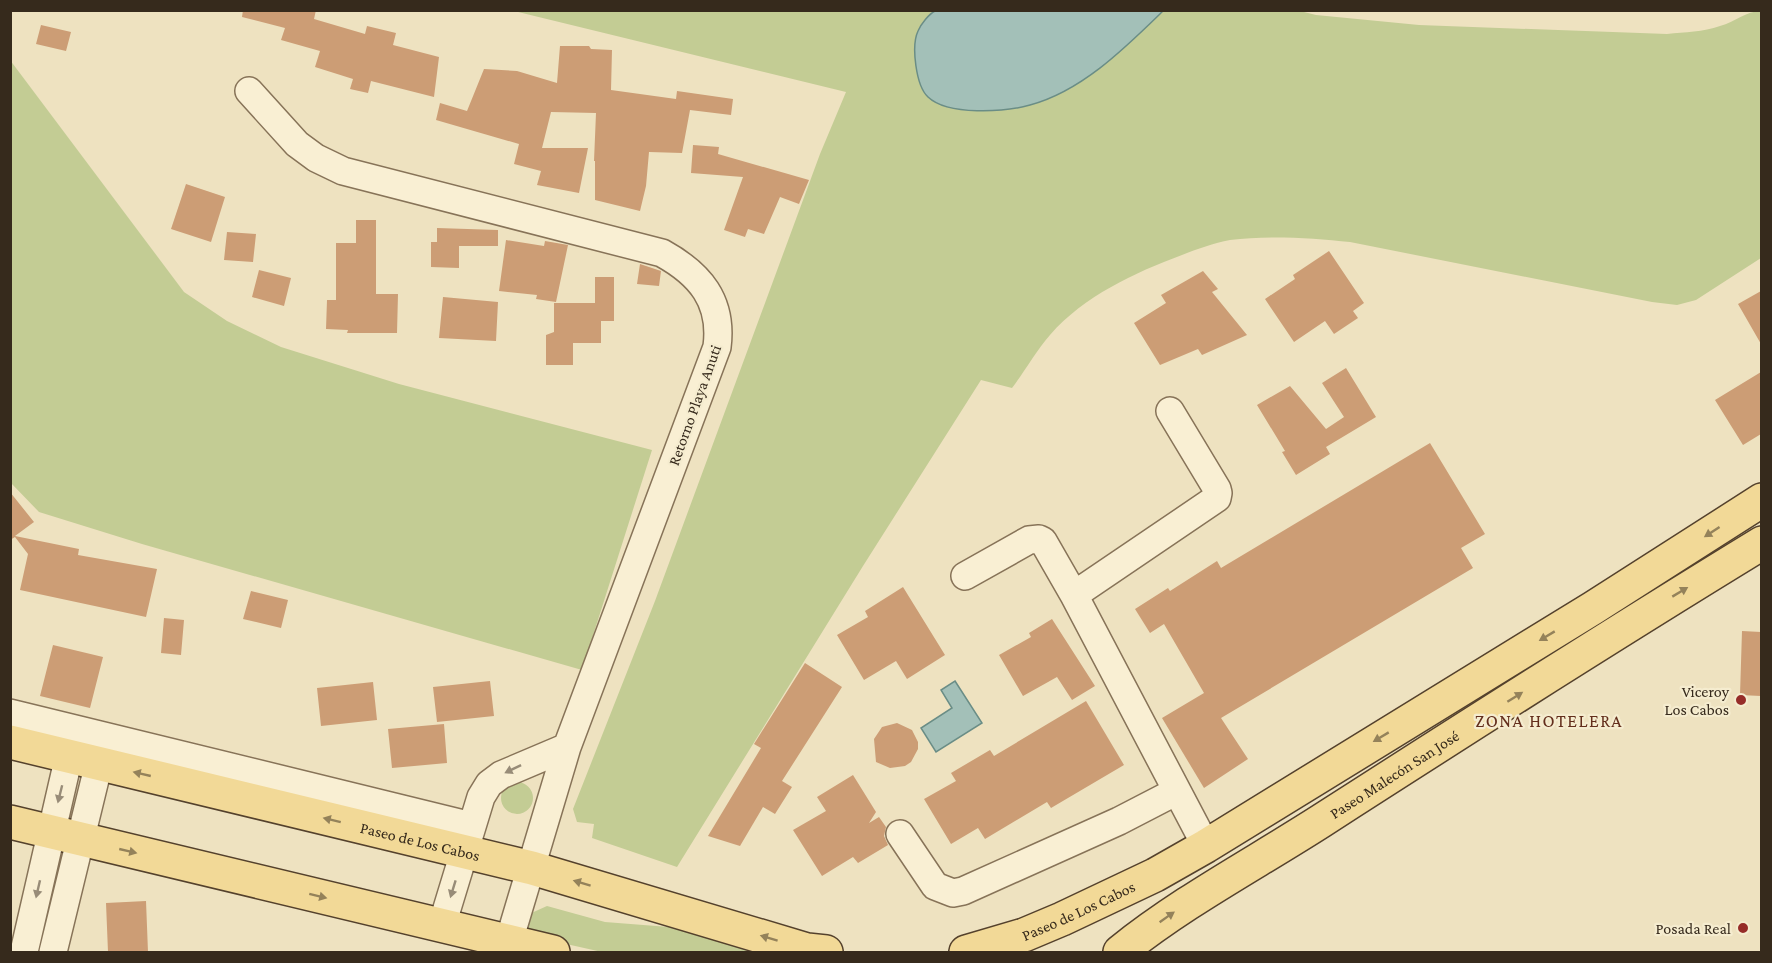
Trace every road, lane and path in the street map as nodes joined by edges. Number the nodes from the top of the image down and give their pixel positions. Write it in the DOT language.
graph roads {
  1 [pos="249,91"];
  2 [pos="1170,411"];
  3 [pos="1761,500"];
  4 [pos="1761,543"];
  5 [pos="965,576"];
  6 [pos="1074,595"];
  7 [pos="1593,608"];
  8 [pos="1612,635"];
  9 [pos="10,713"];
  10 [pos="10,742"];
  11 [pos="567,747"];
  12 [pos="84,760"];
  13 [pos="1177,791"];
  14 [pos="10,822"];
  15 [pos="900,834"];
  16 [pos="65,836"];
  17 [pos="469,839"];
  18 [pos="1206,846"];
  19 [pos="532,868"];
  20 [pos="442,925"];
  21 [pos="1024,935"];
  22 [pos="509,941"];
  23 [pos="24,952"];
  24 [pos="53,952"];
  25 [pos="553,952"];
  26 [pos="826,952"];
  27 [pos="966,952"];
  28 [pos="1055,952"];
  29 [pos="1120,952"];
  1 -- 11 [label="street, Retorno Playa Anuti"];
  2 -- 6 [label="street"];
  3 -- 7 [label="main road, one-way"];
  8 -- 4 [label="main road, Paseo Malecón San José, one-way"];
  5 -- 6 [label="street"];
  6 -- 13 [label="street"];
  7 -- 8 [label="main road"];
  7 -- 18 [label="main road, one-way"];
  29 -- 8 [label="main road, Paseo Malecón San José, one-way"];
  9 -- 17 [label="street"];
  10 -- 12 [label="main road, Paseo de Los Cabos"];
  11 -- 17 [label="street, one-way"];
  11 -- 19 [label="street, Retorno Playa Anuti"];
  12 -- 16 [label="street"];
  17 -- 12 [label="main road, Paseo de Los Cabos, one-way"];
  13 -- 15 [label="street"];
  13 -- 18 [label="street"];
  14 -- 16 [label="main road"];
  16 -- 20 [label="main road, one-way"];
  16 -- 23 [label="street, one-way"];
  16 -- 24 [label="street"];
  17 -- 19 [label="main road, Paseo de Los Cabos"];
  17 -- 20 [label="street, one-way"];
  18 -- 21 [label="main road, Paseo de Los Cabos"];
  19 -- 22 [label="street, Retorno Playa Anuti"];
  26 -- 19 [label="main road, Paseo de Los Cabos, one-way"];
  20 -- 22 [label="main road"];
  21 -- 27 [label="main road, Paseo de Los Cabos"];
  21 -- 28 [label="main road"];
  22 -- 25 [label="main road"];
}
